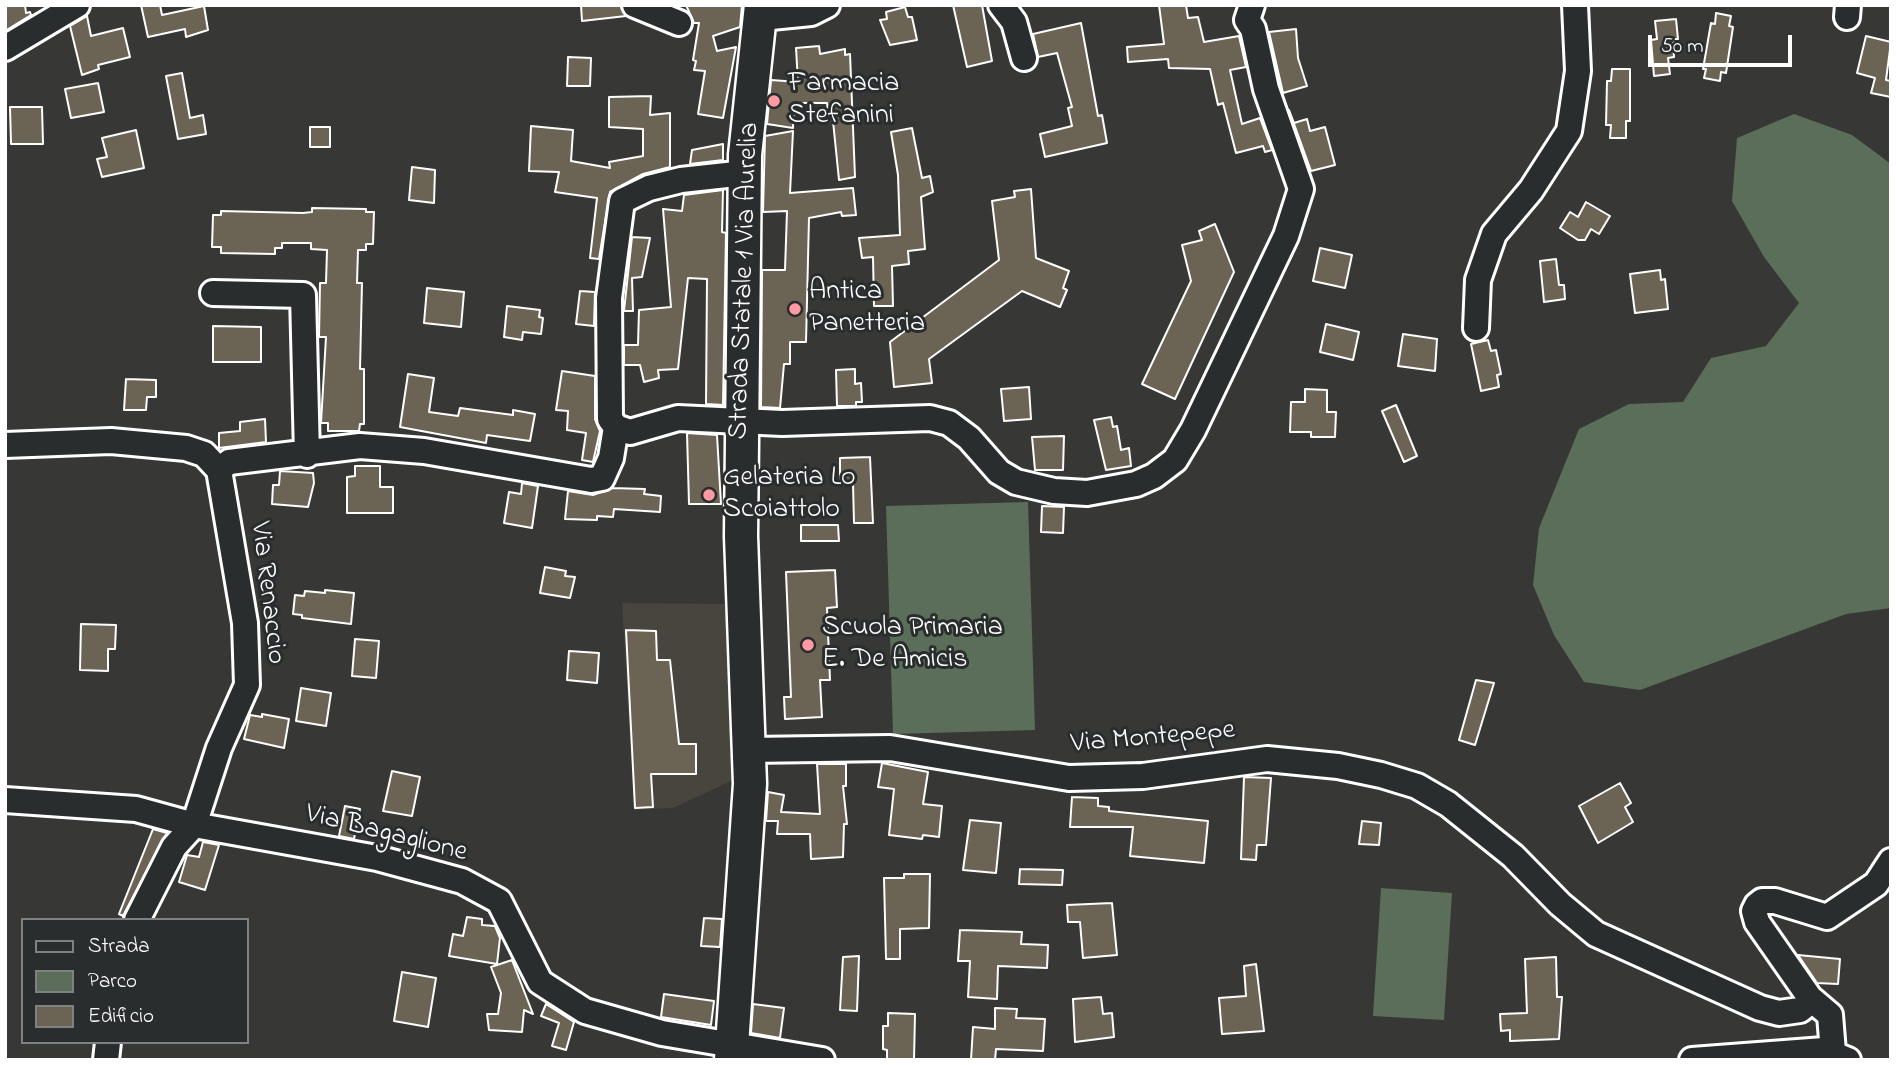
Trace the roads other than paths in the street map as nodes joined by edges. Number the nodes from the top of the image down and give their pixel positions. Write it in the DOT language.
graph roads {
  1 [pos="77,5"];
  2 [pos="635,5"];
  3 [pos="827,5"];
  4 [pos="1001,5"];
  5 [pos="1252,5"];
  6 [pos="1575,5"];
  7 [pos="761,12"];
  8 [pos="679,23"];
  9 [pos="5,48"];
  10 [pos="1024,58"];
  11 [pos="745,173"];
  12 [pos="213,293"];
  13 [pos="1476,328"];
  14 [pos="741,422"];
  15 [pos="616,427"];
  16 [pos="5,445"];
  17 [pos="307,455"];
  18 [pos="219,470"];
  19 [pos="749,750"];
  20 [pos="5,800"];
  21 [pos="194,825"];
  22 [pos="1891,861"];
  23 [pos="138,918"];
  24 [pos="1810,998"];
  25 [pos="732,1052"];
  26 [pos="1840,1056"];
  27 [pos="822,1060"];
  28 [pos="1692,1060"];
  1 -- 9 [label="street"];
  2 -- 8 [label="street"];
  3 -- 7 [label="street"];
  4 -- 10 [label="street"];
  5 -- 14 [label="street"];
  6 -- 13 [label="street"];
  7 -- 11 [label="main road, Strada Statale 1 Via Aurelia"];
  11 -- 14 [label="main road, Strada Statale 1 Via Aurelia"];
  11 -- 15 [label="street"];
  12 -- 17 [label="street"];
  14 -- 15 [label="street"];
  14 -- 19 [label="main road, Strada Statale 1 Via Aurelia"];
  15 -- 17 [label="street"];
  16 -- 18 [label="street"];
  17 -- 18 [label="street"];
  18 -- 21 [label="street, Via Renaccio"];
  19 -- 24 [label="street, Via Montepepe"];
  19 -- 25 [label="main road, Strada Statale 1 Via Aurelia"];
  20 -- 21 [label="street, Via Bagaglione"];
  21 -- 23 [label="street, Via Renaccio"];
  21 -- 25 [label="street, Via Bagaglione"];
  22 -- 24 [label="street"];
  24 -- 26 [label="street"];
  25 -- 27 [label="street, Via Bagaglione"];
  26 -- 28 [label="street"];
}
